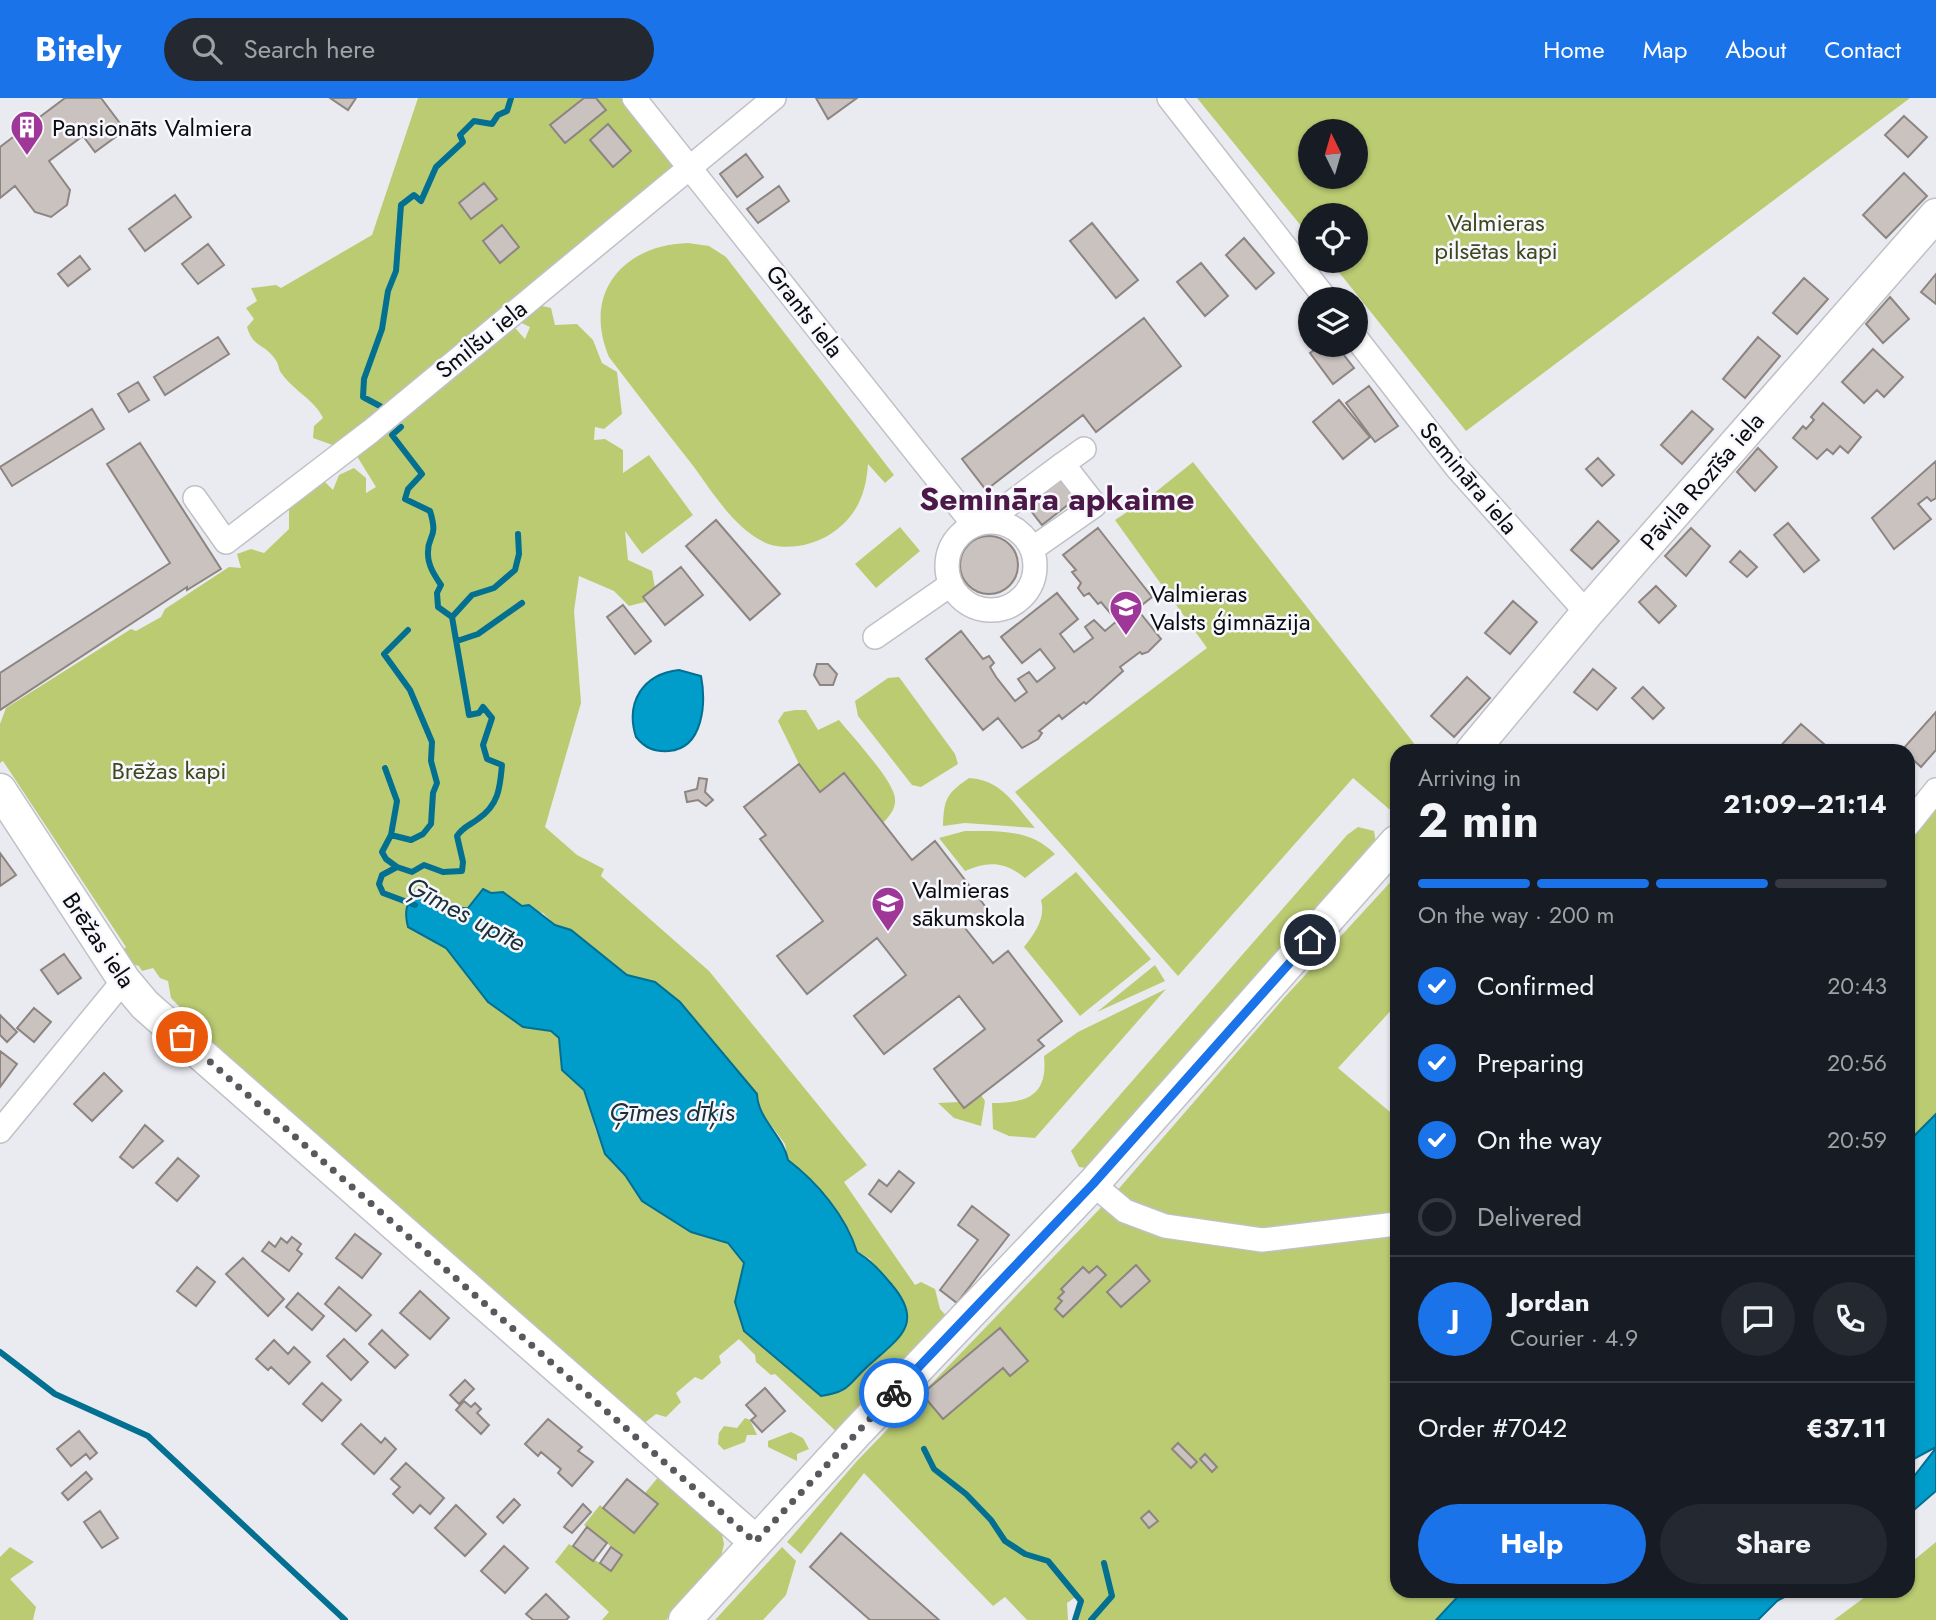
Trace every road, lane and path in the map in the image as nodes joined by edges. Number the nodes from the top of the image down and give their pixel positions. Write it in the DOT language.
graph roads {
  1 [pos="634,98"];
  2 [pos="774,98"];
  3 [pos="1169,98"];
  4 [pos="691,167"];
  5 [pos="1936,215"];
  6 [pos="1317,287"];
  7 [pos="1368,353"];
  8 [pos="1084,449"];
  9 [pos="1063,464"];
  10 [pos="195,498"];
  11 [pos="981,523"];
  12 [pos="1032,549"];
  13 [pos="950,585"];
  14 [pos="1587,613"];
  15 [pos="875,637"];
  16 [pos="1478,744"];
  17 [pos="0,790"];
  18 [pos="1936,790"];
  19 [pos="1915,816"];
  20 [pos="1390,849"];
  21 [pos="124,980"];
  22 [pos="0,1131"];
  23 [pos="1093,1184"];
  24 [pos="1390,1225"];
  25 [pos="755,1542"];
  26 [pos="685,1620"];
  1 -- 4 [label="street, Grants iela"];
  2 -- 4 [label="street, Smilšu iela"];
  3 -- 6 [label="street"];
  4 -- 10 [label="street, Smilšu iela"];
  4 -- 11 [label="street, Grants iela"];
  5 -- 14 [label="street, Pāvila Rozīša iela"];
  7 -- 14 [label="street, Semināra iela"];
  8 -- 9 [label="street"];
  9 -- 11 [label="street"];
  9 -- 12 [label="street"];
  11 -- 12 [label="street"];
  11 -- 13 [label="street"];
  12 -- 13 [label="street"];
  13 -- 15 [label="street"];
  14 -- 16 [label="street, Pāvila Rozīša iela"];
  17 -- 21 [label="street, Brēžas iela"];
  18 -- 19 [label="street"];
  20 -- 23 [label="street"];
  21 -- 22 [label="street"];
  21 -- 25 [label="street, Brēžas iela"];
  23 -- 24 [label="street"];
  23 -- 25 [label="street"];
  25 -- 26 [label="street"];
}
